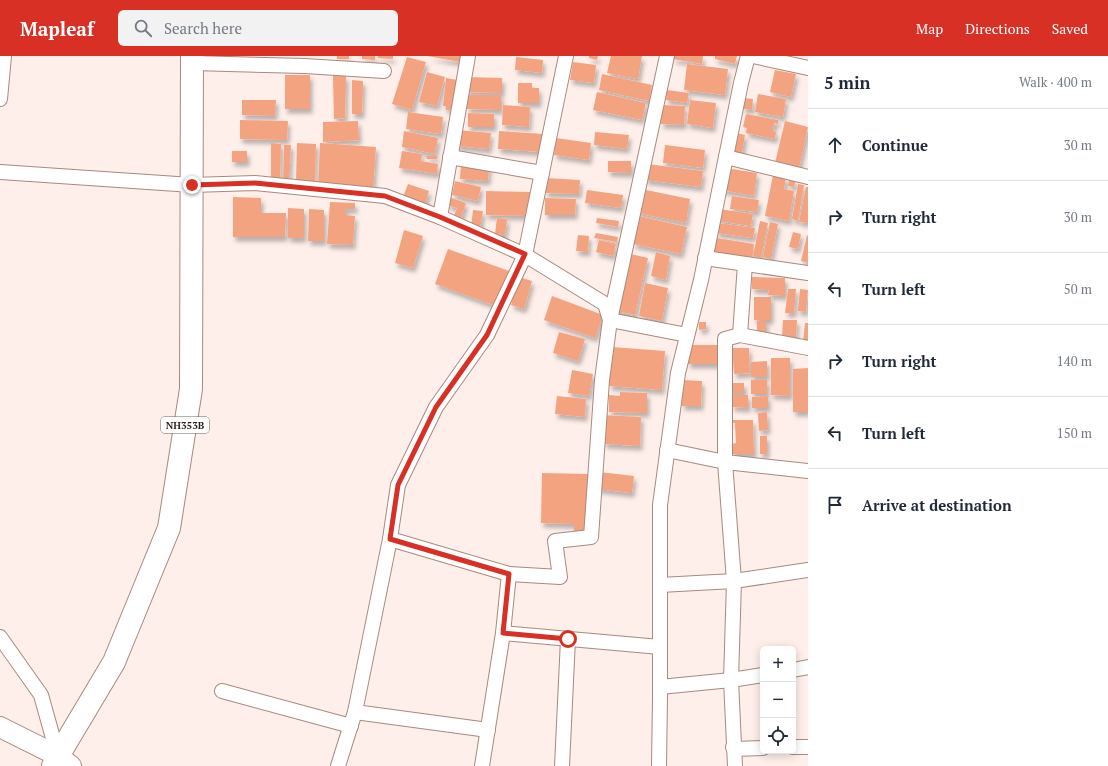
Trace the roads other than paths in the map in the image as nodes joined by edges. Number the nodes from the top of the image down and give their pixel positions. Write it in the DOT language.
graph roads {
  1 [pos="4,56"];
  2 [pos="468,56"];
  3 [pos="566,56"];
  4 [pos="667,56"];
  5 [pos="748,56"];
  6 [pos="753,56"];
  7 [pos="192,60"];
  8 [pos="808,68"];
  9 [pos="384,71"];
  10 [pos="0,99"];
  11 [pos="450,157"];
  12 [pos="726,157"];
  13 [pos="0,172"];
  14 [pos="542,173"];
  15 [pos="808,177"];
  16 [pos="192,185"];
  17 [pos="440,217"];
  18 [pos="525,254"];
  19 [pos="705,258"];
  20 [pos="745,264"];
  21 [pos="808,273"];
  22 [pos="610,320"];
  23 [pos="740,335"];
  24 [pos="687,336"];
  25 [pos="808,348"];
  26 [pos="667,450"];
  27 [pos="725,462"];
  28 [pos="808,471"];
  29 [pos="390,539"];
  30 [pos="808,570"];
  31 [pos="509,574"];
  32 [pos="734,581"];
  33 [pos="660,585"];
  34 [pos="503,633"];
  35 [pos="0,637"];
  36 [pos="568,639"];
  37 [pos="660,647"];
  38 [pos="808,667"];
  39 [pos="796,669"];
  40 [pos="760,675"];
  41 [pos="731,680"];
  42 [pos="660,687"];
  43 [pos="222,691"];
  44 [pos="355,712"];
  45 [pos="351,726"];
  46 [pos="0,727"];
  47 [pos="488,730"];
  48 [pos="796,747"];
  49 [pos="808,747"];
  50 [pos="734,748"];
  51 [pos="760,748"];
  52 [pos="61,763"];
  53 [pos="338,766"];
  54 [pos="482,766"];
  55 [pos="562,766"];
  56 [pos="659,766"];
  57 [pos="735,766"];
  1 -- 10 [label="street"];
  2 -- 11 [label="street"];
  3 -- 14 [label="street"];
  4 -- 22 [label="street"];
  5 -- 12 [label="street"];
  6 -- 8 [label="street"];
  7 -- 9 [label="street"];
  7 -- 16 [label="highway, NH353B"];
  11 -- 14 [label="street"];
  11 -- 17 [label="street"];
  12 -- 15 [label="street"];
  12 -- 19 [label="street"];
  13 -- 16 [label="street"];
  14 -- 18 [label="street"];
  16 -- 17 [label="street"];
  16 -- 52 [label="highway, NH353B"];
  17 -- 18 [label="street"];
  18 -- 22 [label="street"];
  18 -- 29 [label="street"];
  19 -- 20 [label="street"];
  19 -- 24 [label="street"];
  20 -- 21 [label="street"];
  20 -- 23 [label="street"];
  22 -- 24 [label="street"];
  22 -- 31 [label="street"];
  23 -- 25 [label="street"];
  23 -- 27 [label="street"];
  24 -- 26 [label="street"];
  26 -- 27 [label="street"];
  26 -- 33 [label="street"];
  27 -- 28 [label="street"];
  27 -- 32 [label="street"];
  29 -- 31 [label="street"];
  29 -- 44 [label="street"];
  30 -- 32 [label="street"];
  31 -- 34 [label="street"];
  32 -- 33 [label="street"];
  32 -- 41 [label="street"];
  33 -- 37 [label="street"];
  34 -- 36 [label="street"];
  34 -- 47 [label="street"];
  35 -- 52 [label="street"];
  36 -- 37 [label="street"];
  36 -- 55 [label="street"];
  37 -- 42 [label="street"];
  38 -- 39 [label="street"];
  40 -- 41 [label="street"];
  41 -- 42 [label="street"];
  41 -- 50 [label="street"];
  42 -- 56 [label="street"];
  43 -- 45 [label="street"];
  44 -- 45 [label="street"];
  44 -- 47 [label="street"];
  45 -- 53 [label="street"];
  46 -- 52 [label="street"];
  47 -- 54 [label="street"];
  48 -- 49 [label="street"];
  50 -- 51 [label="street"];
  50 -- 57 [label="street"];
}
